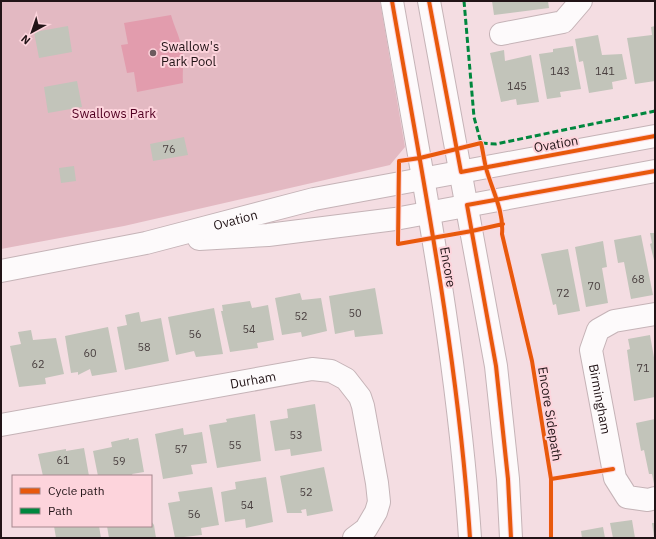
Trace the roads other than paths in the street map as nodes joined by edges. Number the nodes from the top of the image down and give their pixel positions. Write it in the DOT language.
graph roads {
  1 [pos="392,1"];
  2 [pos="429,1"];
  3 [pos="581,1"];
  4 [pos="501,34"];
  5 [pos="655,136"];
  6 [pos="655,171"];
  7 [pos="461,172"];
  8 [pos="423,179"];
  9 [pos="467,205"];
  10 [pos="428,212"];
  11 [pos="146,243"];
  12 [pos="1,271"];
  13 [pos="655,314"];
  14 [pos="1,425"];
  15 [pos="655,498"];
  16 [pos="360,533"];
  17 [pos="470,538"];
  18 [pos="511,538"];
  1 -- 8 [label="street, Encore"];
  2 -- 7 [label="street"];
  3 -- 4 [label="street"];
  5 -- 7 [label="street, Ovation"];
  6 -- 9 [label="street, Ovation"];
  7 -- 8 [label="street, Ovation"];
  7 -- 9 [label="street"];
  8 -- 10 [label="street, Encore"];
  8 -- 11 [label="street, Ovation"];
  9 -- 10 [label="street, Ovation"];
  9 -- 18 [label="street"];
  10 -- 11 [label="street, Ovation"];
  10 -- 17 [label="street, Encore"];
  11 -- 12 [label="street, Ovation"];
  13 -- 15 [label="street, Birmingham"];
  14 -- 16 [label="street, Durham"];
}
